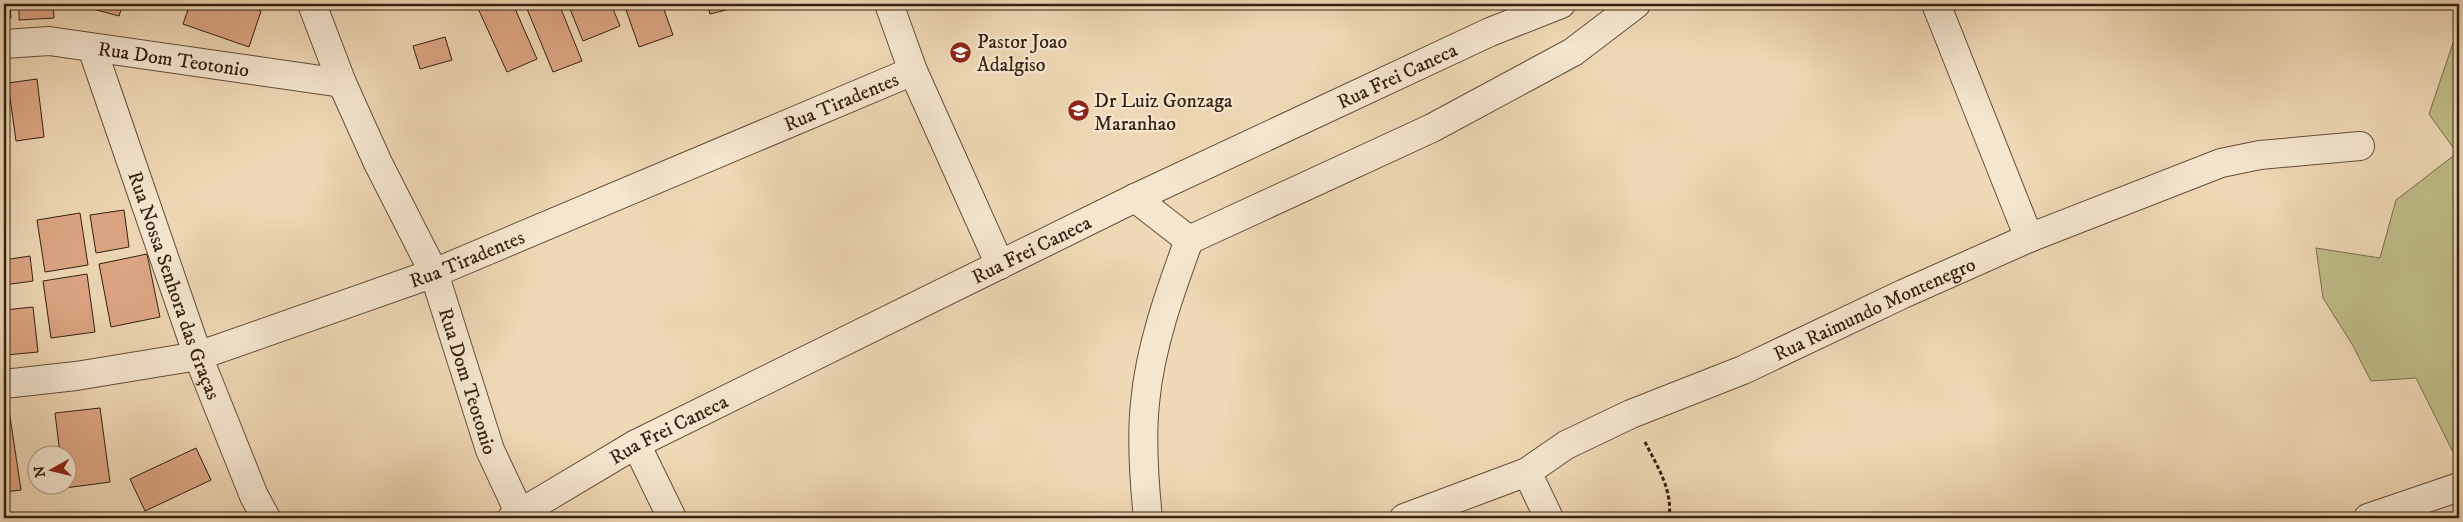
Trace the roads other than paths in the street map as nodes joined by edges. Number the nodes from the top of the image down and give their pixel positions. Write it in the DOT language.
graph roads {
  1 [pos="312,4"];
  2 [pos="889,4"];
  3 [pos="1561,4"];
  4 [pos="1636,4"];
  5 [pos="1936,4"];
  6 [pos="4,44"];
  7 [pos="92,48"];
  8 [pos="913,71"];
  9 [pos="342,83"];
  10 [pos="2360,146"];
  11 [pos="1135,198"];
  12 [pos="2029,238"];
  13 [pos="1190,240"];
  14 [pos="1000,265"];
  15 [pos="434,273"];
  16 [pos="198,356"];
  17 [pos="4,384"];
  18 [pos="636,444"];
  19 [pos="1527,472"];
  20 [pos="2459,487"];
  21 [pos="516,516"];
  22 [pos="266,518"];
  23 [pos="672,518"];
  24 [pos="1148,518"];
  25 [pos="1404,518"];
  26 [pos="1549,518"];
  27 [pos="2368,518"];
  1 -- 9 [label="street, Rua Dom Teotonio"];
  2 -- 8 [label="street"];
  3 -- 11 [label="street, Rua Frei Caneca"];
  4 -- 13 [label="street"];
  5 -- 12 [label="street"];
  6 -- 7 [label="street, Rua Dom Teotonio"];
  7 -- 9 [label="street, Rua Dom Teotonio"];
  7 -- 16 [label="street, Rua Nossa Senhora das Graças"];
  8 -- 14 [label="street"];
  8 -- 15 [label="street, Rua Tiradentes"];
  9 -- 15 [label="street, Rua Dom Teotonio"];
  10 -- 12 [label="street, Rua Raimundo Montenegro"];
  11 -- 13 [label="street"];
  11 -- 14 [label="street, Rua Frei Caneca"];
  12 -- 19 [label="street, Rua Raimundo Montenegro"];
  13 -- 24 [label="street"];
  14 -- 18 [label="street, Rua Frei Caneca"];
  15 -- 16 [label="street, Rua Tiradentes"];
  15 -- 21 [label="street, Rua Dom Teotonio"];
  16 -- 17 [label="street, Rua Tiradentes"];
  16 -- 22 [label="street, Rua Nossa Senhora das Graças"];
  18 -- 21 [label="street, Rua Frei Caneca"];
  18 -- 23 [label="street"];
  19 -- 25 [label="street, Rua Raimundo Montenegro"];
  19 -- 26 [label="street"];
  20 -- 27 [label="street"];
}
